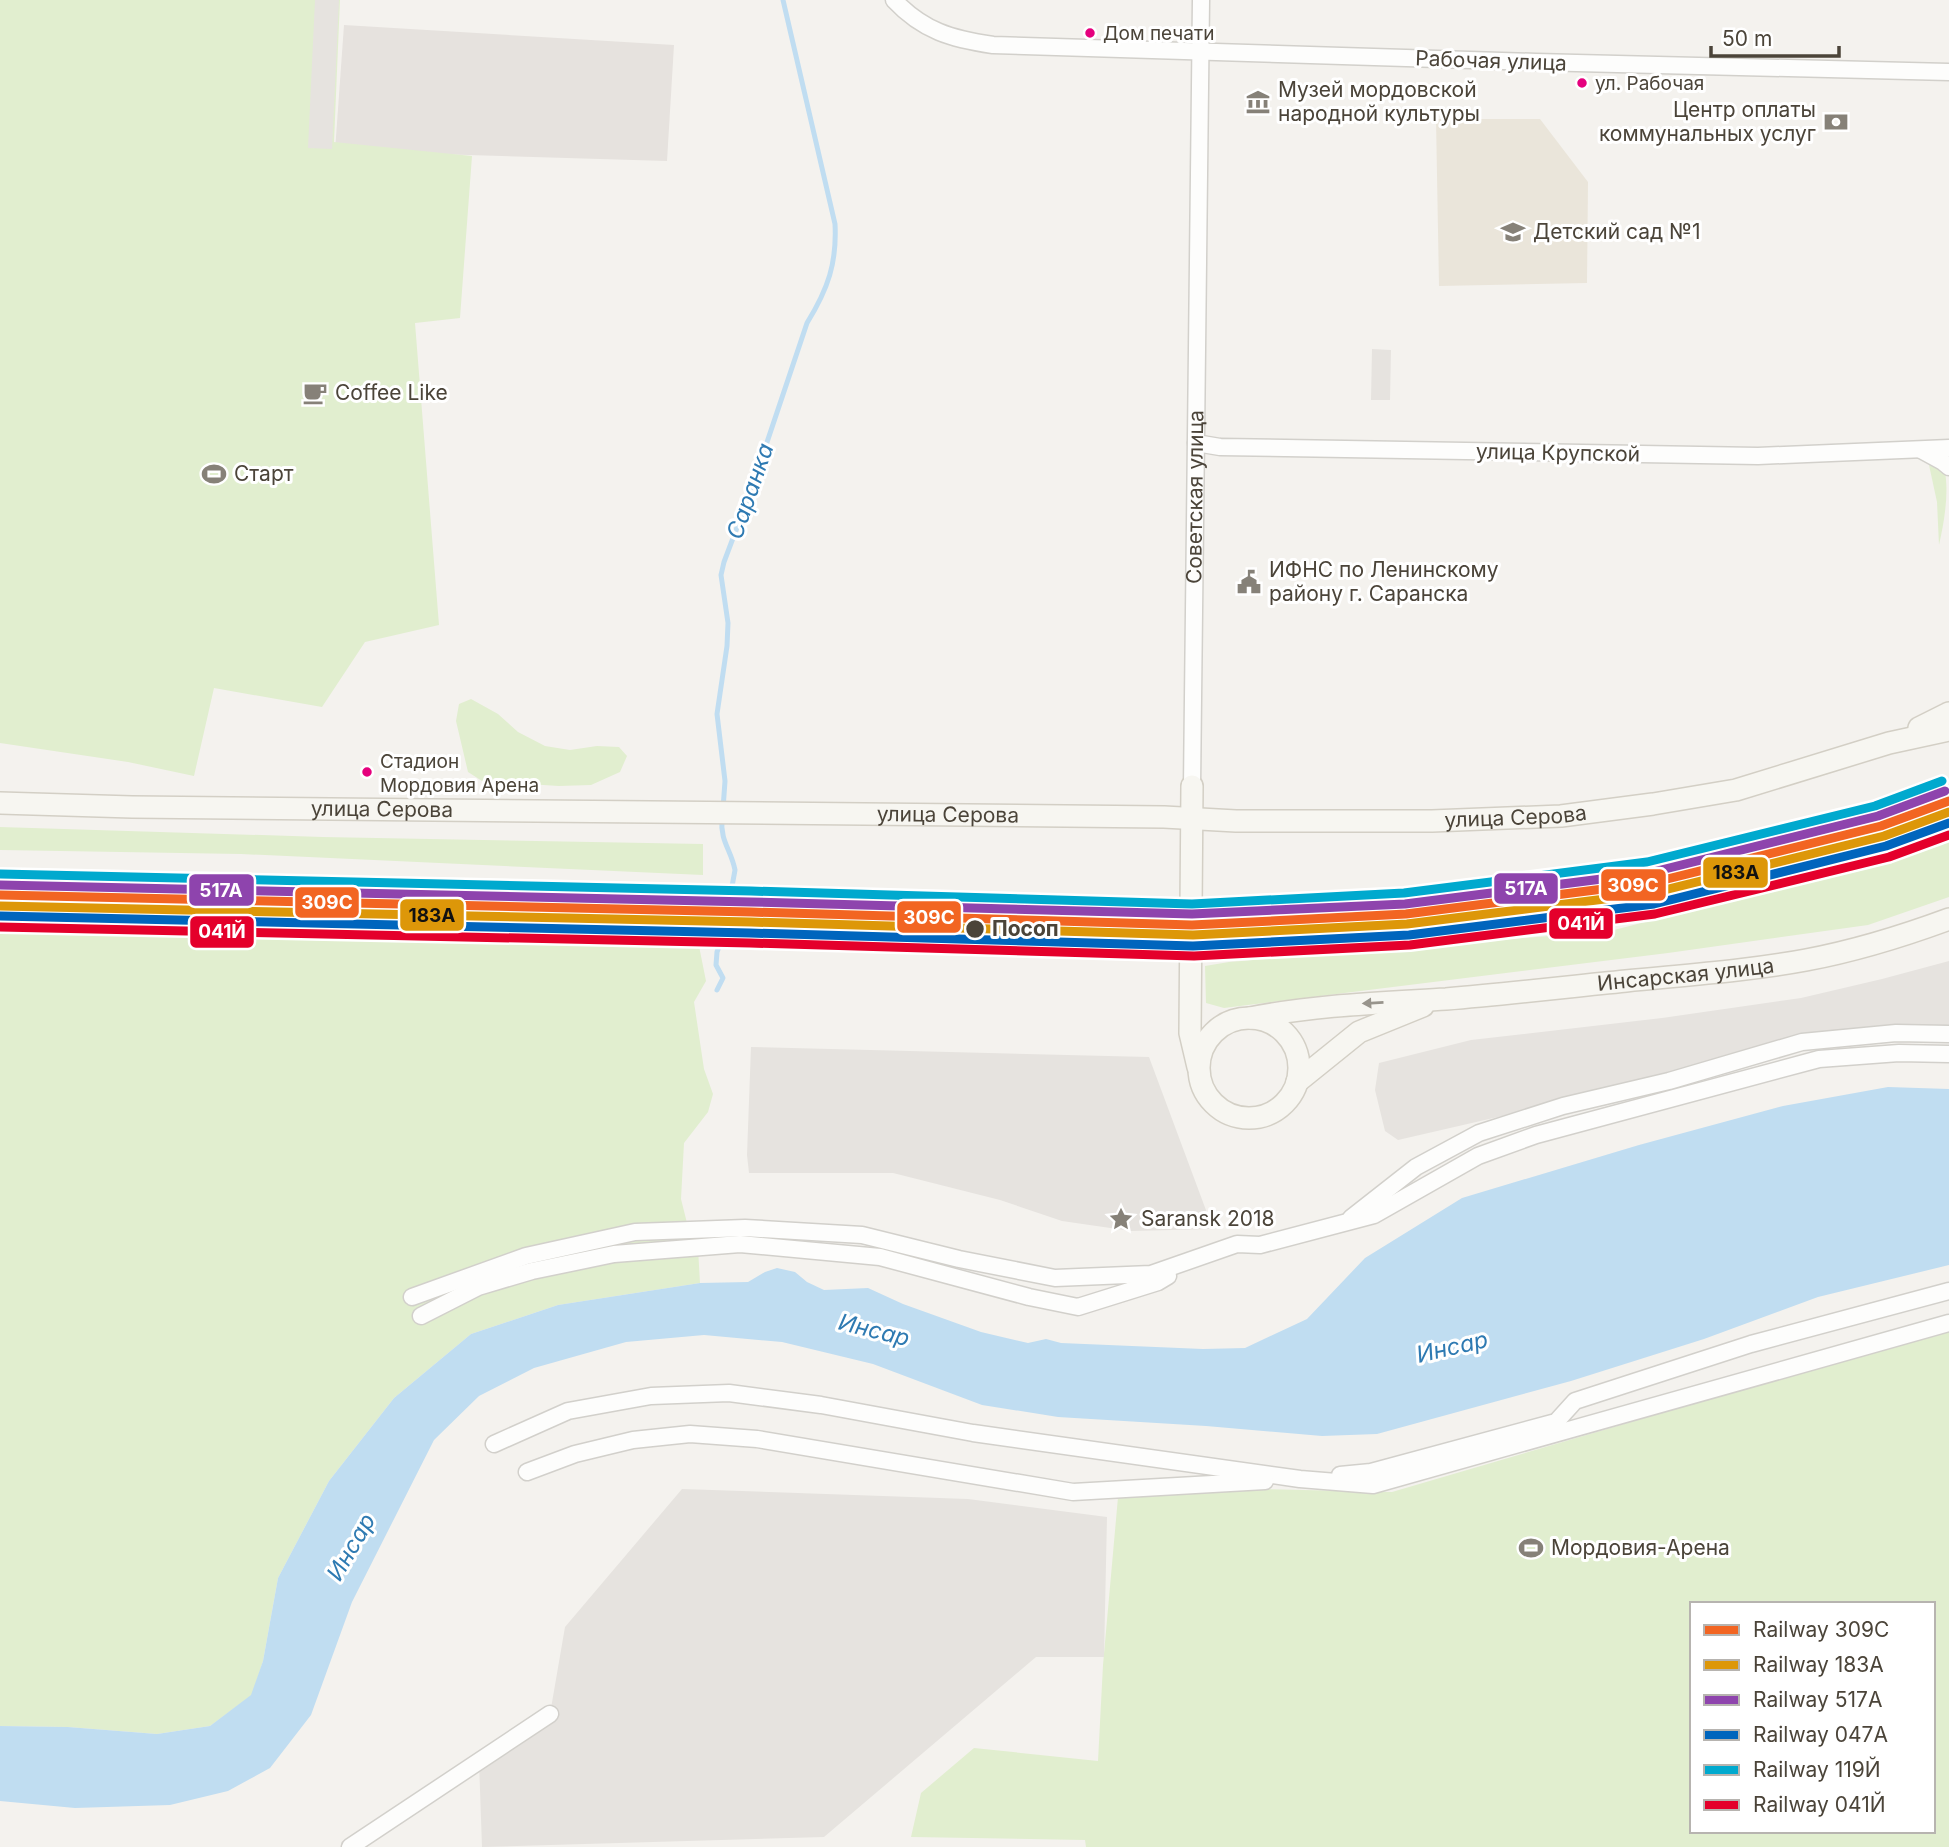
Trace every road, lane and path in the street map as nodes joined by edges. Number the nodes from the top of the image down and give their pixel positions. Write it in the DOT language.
graph roads {
  1 [pos="894,0"];
  2 [pos="1201,0"];
  3 [pos="1201,52"];
  4 [pos="1949,72"];
  5 [pos="1196,443"];
  6 [pos="1949,448"];
  7 [pos="1921,450"];
  8 [pos="1949,467"];
  9 [pos="1949,713"];
  10 [pos="1949,730"];
  11 [pos="1889,743"];
  12 [pos="1192,786"];
  13 [pos="0,803"];
  14 [pos="1191,819"];
  15 [pos="1949,921"];
  16 [pos="1191,993"];
  17 [pos="1441,999"];
  18 [pos="1244,1019"];
  19 [pos="1949,1034"];
  20 [pos="1949,1054"];
  21 [pos="1200,1072"];
  22 [pos="1297,1082"];
  23 [pos="1347,1222"];
  24 [pos="1204,1255"];
  25 [pos="1949,1291"];
  26 [pos="412,1297"];
  27 [pos="421,1316"];
  28 [pos="1949,1323"];
  29 [pos="494,1444"];
  30 [pos="527,1472"];
  31 [pos="1300,1479"];
  32 [pos="550,1714"];
  33 [pos="350,1847"];
  1 -- 3 [label="street, Рабочая улица"];
  2 -- 3 [label="street, Советская улица"];
  3 -- 4 [label="street, Рабочая улица"];
  3 -- 5 [label="street, Советская улица"];
  5 -- 7 [label="street, улица Крупской"];
  5 -- 12 [label="street, Советская улица"];
  6 -- 7 [label="street, улица Крупской"];
  7 -- 8 [label="street"];
  9 -- 11 [label="street, улица Серова"];
  10 -- 11 [label="street, улица Серова"];
  11 -- 14 [label="street, улица Серова"];
  12 -- 14 [label="street, Советская улица"];
  13 -- 14 [label="street, улица Серова"];
  14 -- 16 [label="street, Советская улица"];
  15 -- 17 [label="street, Инсарская улица"];
  16 -- 18 [label="street"];
  16 -- 21 [label="street, Советская улица"];
  17 -- 18 [label="street, Инсарская улица, one-way"];
  17 -- 22 [label="street, Инсарская улица"];
  18 -- 21 [label="street"];
  18 -- 22 [label="street"];
  19 -- 23 [label="street"];
  20 -- 23 [label="street"];
  21 -- 22 [label="street"];
  23 -- 24 [label="street"];
  24 -- 26 [label="street"];
  24 -- 27 [label="street"];
  25 -- 31 [label="street"];
  28 -- 31 [label="street"];
  29 -- 31 [label="street"];
  30 -- 31 [label="street"];
  32 -- 33 [label="street"];
}
